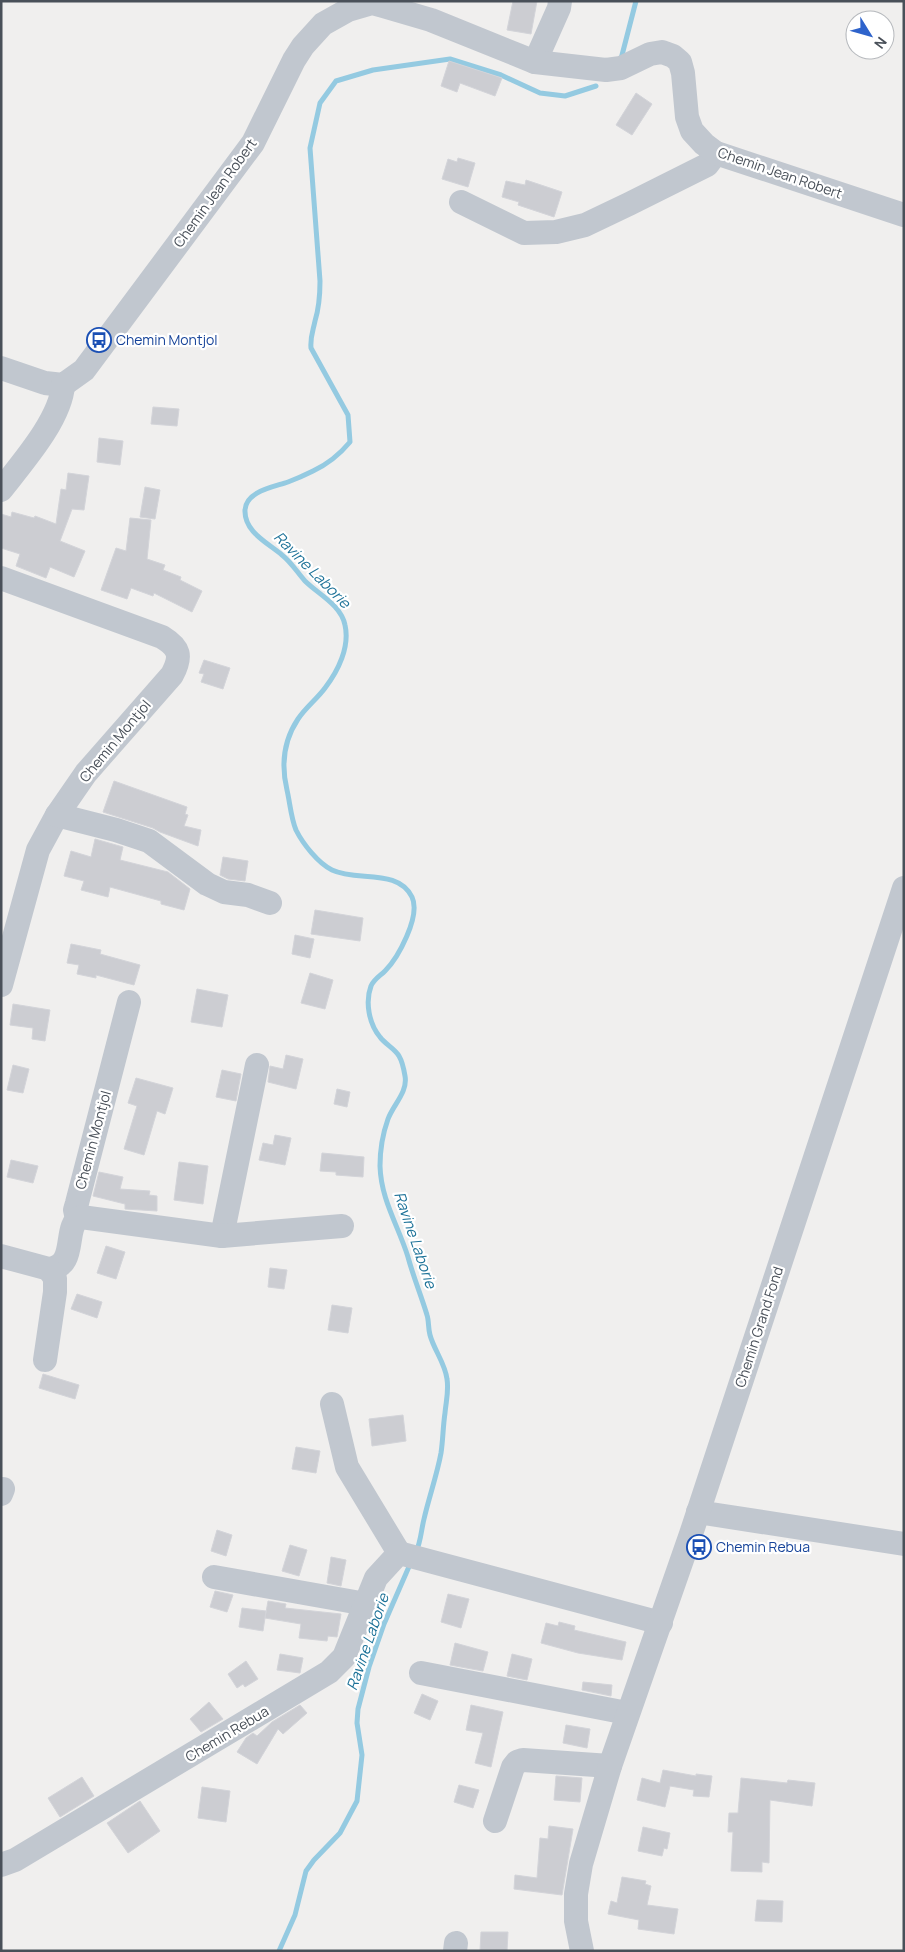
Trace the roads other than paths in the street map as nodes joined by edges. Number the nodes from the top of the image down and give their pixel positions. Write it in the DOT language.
graph roads {
  1 [pos="560,1"];
  2 [pos="372,2"];
  3 [pos="535,62"];
  4 [pos="716,153"];
  5 [pos="461,202"];
  6 [pos="904,214"];
  7 [pos="1,368"];
  8 [pos="63,385"];
  9 [pos="1,490"];
  10 [pos="1,578"];
  11 [pos="56,815"];
  12 [pos="904,888"];
  13 [pos="270,903"];
  14 [pos="1,985"];
  15 [pos="129,1002"];
  16 [pos="257,1065"];
  17 [pos="77,1219"];
  18 [pos="342,1226"];
  19 [pos="222,1236"];
  20 [pos="1,1256"];
  21 [pos="49,1269"];
  22 [pos="45,1360"];
  23 [pos="332,1404"];
  24 [pos="698,1512"];
  25 [pos="904,1544"];
  26 [pos="403,1553"];
  27 [pos="214,1577"];
  28 [pos="366,1604"];
  29 [pos="661,1623"];
  30 [pos="422,1673"];
  31 [pos="627,1713"];
  32 [pos="610,1766"];
  33 [pos="495,1821"];
  34 [pos="1,1865"];
  35 [pos="582,1951"];
  1 -- 3 [label="street"];
  2 -- 3 [label="street, Chemin Jean Robert"];
  2 -- 8 [label="street, Chemin Jean Robert"];
  3 -- 4 [label="street, Chemin Jean Robert"];
  4 -- 5 [label="street"];
  4 -- 6 [label="street, Chemin Jean Robert"];
  7 -- 8 [label="street"];
  8 -- 9 [label="street"];
  10 -- 11 [label="street, Chemin Montjol"];
  11 -- 13 [label="street"];
  11 -- 14 [label="street, Chemin Montjol"];
  12 -- 24 [label="street, Chemin Grand Fond"];
  15 -- 17 [label="street, Chemin Montjol"];
  16 -- 19 [label="street"];
  17 -- 19 [label="street"];
  17 -- 21 [label="street, Chemin Montjol"];
  18 -- 19 [label="street"];
  20 -- 21 [label="street"];
  21 -- 22 [label="street"];
  23 -- 26 [label="street"];
  24 -- 25 [label="street"];
  24 -- 29 [label="street, Chemin Grand Fond"];
  26 -- 28 [label="street, Chemin Rebua"];
  26 -- 29 [label="street"];
  27 -- 28 [label="street"];
  28 -- 34 [label="street, Chemin Rebua"];
  29 -- 31 [label="street, Chemin Grand Fond"];
  30 -- 31 [label="street"];
  31 -- 32 [label="street, Chemin Grand Fond"];
  32 -- 33 [label="street"];
  32 -- 35 [label="street, Chemin Grand Fond"];
}
